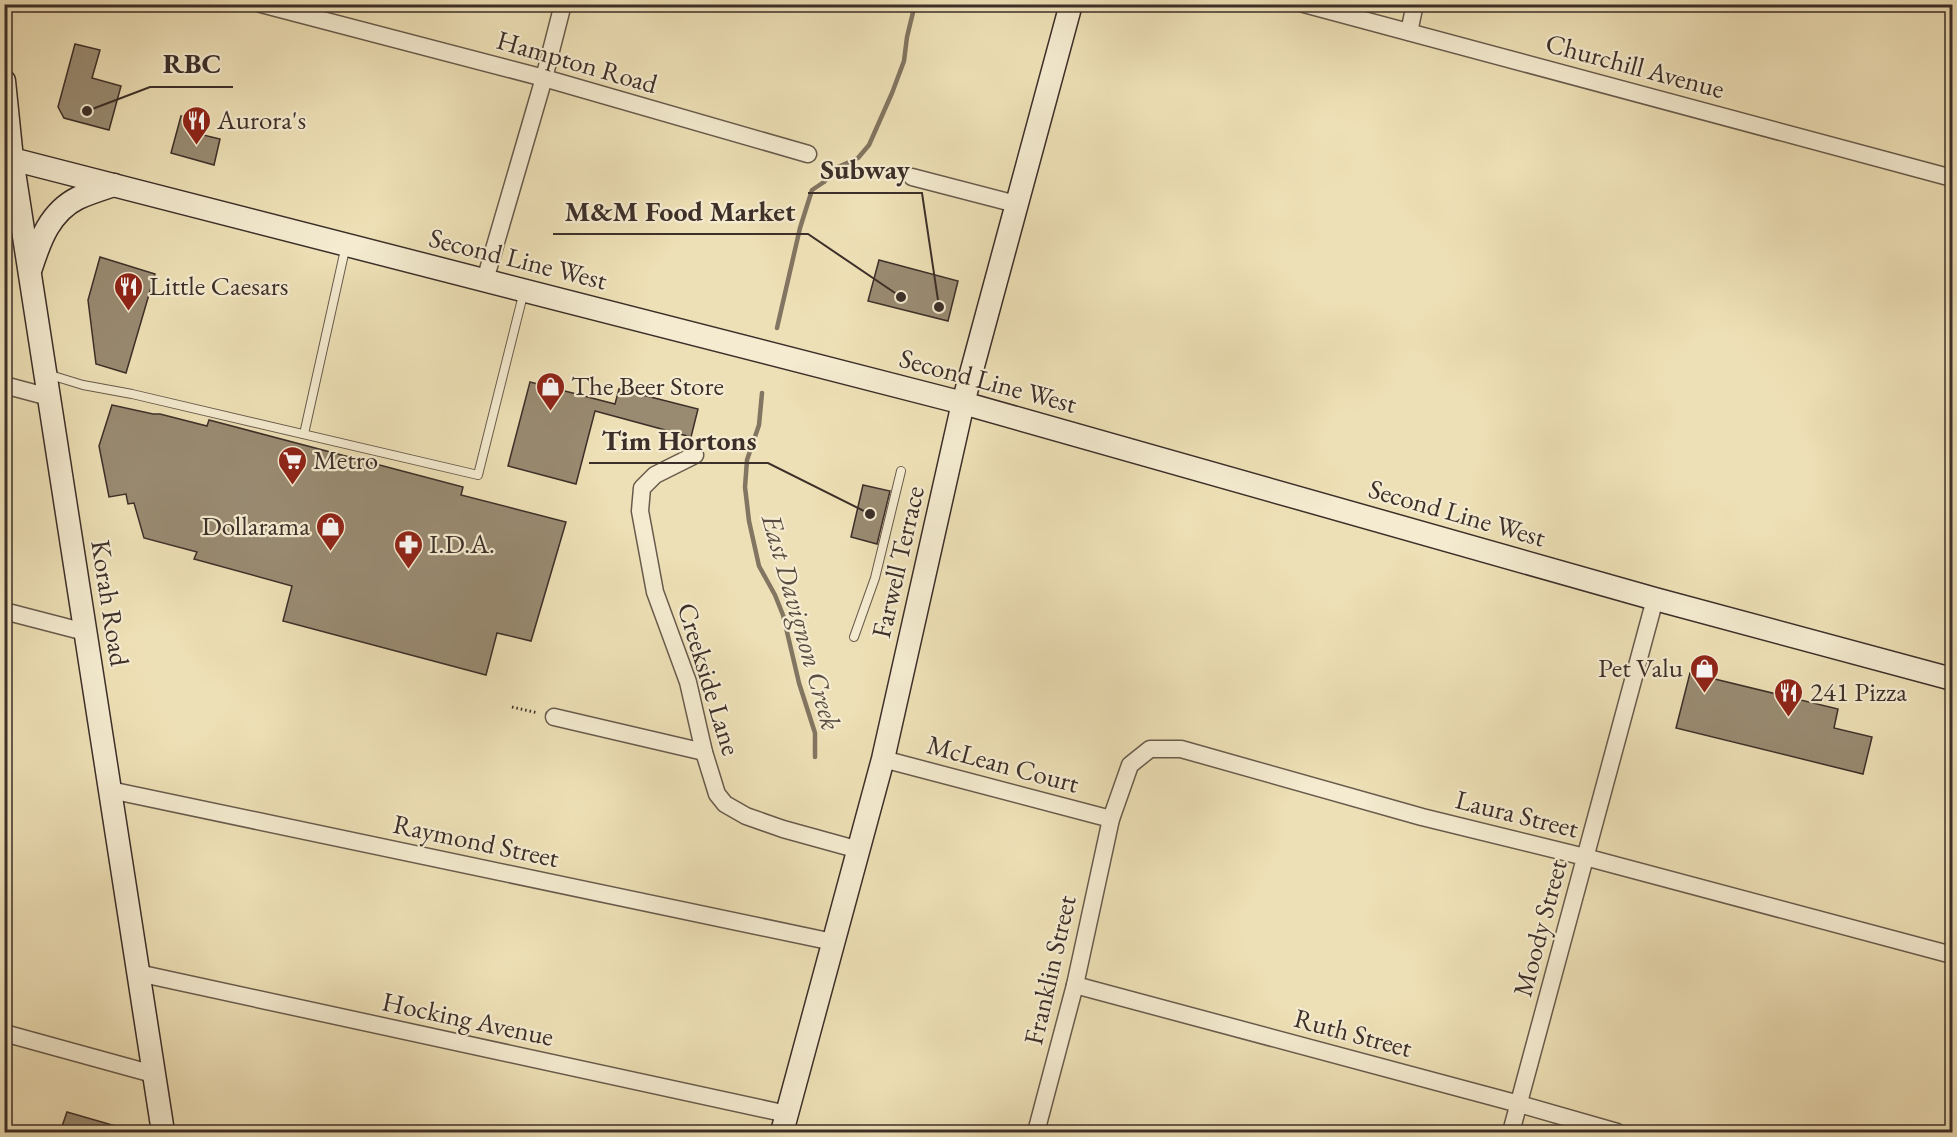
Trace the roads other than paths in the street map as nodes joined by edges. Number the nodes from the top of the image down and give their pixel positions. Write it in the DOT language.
graph roads {
  1 [pos="261,4"];
  2 [pos="563,4"];
  3 [pos="1071,4"];
  4 [pos="1304,4"];
  5 [pos="1415,4"];
  6 [pos="1409,32"];
  7 [pos="544,78"];
  8 [pos="4,81"];
  9 [pos="808,154"];
  10 [pos="8,158"];
  11 [pos="912,177"];
  12 [pos="1953,178"];
  13 [pos="114,185"];
  14 [pos="1016,204"];
  15 [pos="346,244"];
  16 [pos="30,272"];
  17 [pos="485,280"];
  18 [pos="524,290"];
  19 [pos="45,374"];
  20 [pos="4,385"];
  21 [pos="49,397"];
  22 [pos="963,403"];
  23 [pos="304,434"];
  24 [pos="694,455"];
  25 [pos="901,471"];
  26 [pos="1655,598"];
  27 [pos="4,611"];
  28 [pos="85,632"];
  29 [pos="854,637"];
  30 [pos="1953,680"];
  31 [pos="555,717"];
  32 [pos="704,752"];
  33 [pos="883,759"];
  34 [pos="110,790"];
  35 [pos="1111,819"];
  36 [pos="859,850"];
  37 [pos="1585,857"];
  38 [pos="833,942"];
  39 [pos="1953,955"];
  40 [pos="138,973"];
  41 [pos="1075,985"];
  42 [pos="4,1033"];
  43 [pos="153,1074"];
  44 [pos="1519,1104"];
  45 [pos="785,1123"];
  46 [pos="162,1132"];
  47 [pos="1036,1132"];
  48 [pos="1511,1132"];
  49 [pos="1617,1132"];
  1 -- 7 [label="street, Hampton Road"];
  2 -- 7 [label="street"];
  3 -- 14 [label="street, Farwell Terrace"];
  4 -- 6 [label="street, Churchill Avenue"];
  5 -- 6 [label="street"];
  6 -- 12 [label="street, Churchill Avenue"];
  7 -- 9 [label="street, Hampton Road"];
  7 -- 17 [label="street"];
  8 -- 10 [label="street, Korah Road"];
  10 -- 13 [label="street, Second Line West"];
  10 -- 16 [label="street, Korah Road"];
  11 -- 14 [label="street"];
  13 -- 15 [label="street, Second Line West"];
  13 -- 16 [label="street"];
  14 -- 22 [label="street, Farwell Terrace"];
  15 -- 17 [label="street, Second Line West"];
  15 -- 23 [label="lane"];
  16 -- 19 [label="street, Korah Road"];
  17 -- 18 [label="street, Second Line West"];
  18 -- 22 [label="street, Second Line West"];
  18 -- 23 [label="lane"];
  19 -- 21 [label="street, Korah Road"];
  19 -- 23 [label="lane"];
  20 -- 21 [label="street"];
  21 -- 28 [label="street, Korah Road"];
  22 -- 26 [label="street, Second Line West"];
  22 -- 33 [label="street, Farwell Terrace"];
  24 -- 32 [label="street, Creekside Lane"];
  25 -- 29 [label="lane"];
  26 -- 30 [label="street, Second Line West"];
  26 -- 37 [label="street, Moody Street"];
  27 -- 28 [label="street"];
  28 -- 34 [label="street, Korah Road"];
  31 -- 32 [label="street"];
  32 -- 36 [label="street, Creekside Lane"];
  33 -- 35 [label="street, McLean Court"];
  33 -- 36 [label="street, Farwell Terrace"];
  34 -- 38 [label="street, Raymond Street"];
  34 -- 40 [label="street, Korah Road"];
  35 -- 37 [label="street, Laura Street"];
  35 -- 41 [label="street, Franklin Street"];
  36 -- 38 [label="street, Farwell Terrace"];
  37 -- 39 [label="street, Laura Street"];
  37 -- 44 [label="street, Moody Street"];
  38 -- 45 [label="street, Farwell Terrace"];
  40 -- 43 [label="street, Korah Road"];
  40 -- 45 [label="street, Hocking Avenue"];
  41 -- 44 [label="street, Ruth Street"];
  41 -- 47 [label="street, Franklin Street"];
  42 -- 43 [label="street"];
  43 -- 46 [label="street, Korah Road"];
  44 -- 48 [label="street, Moody Street"];
  44 -- 49 [label="street, Ruth Street"];
}
